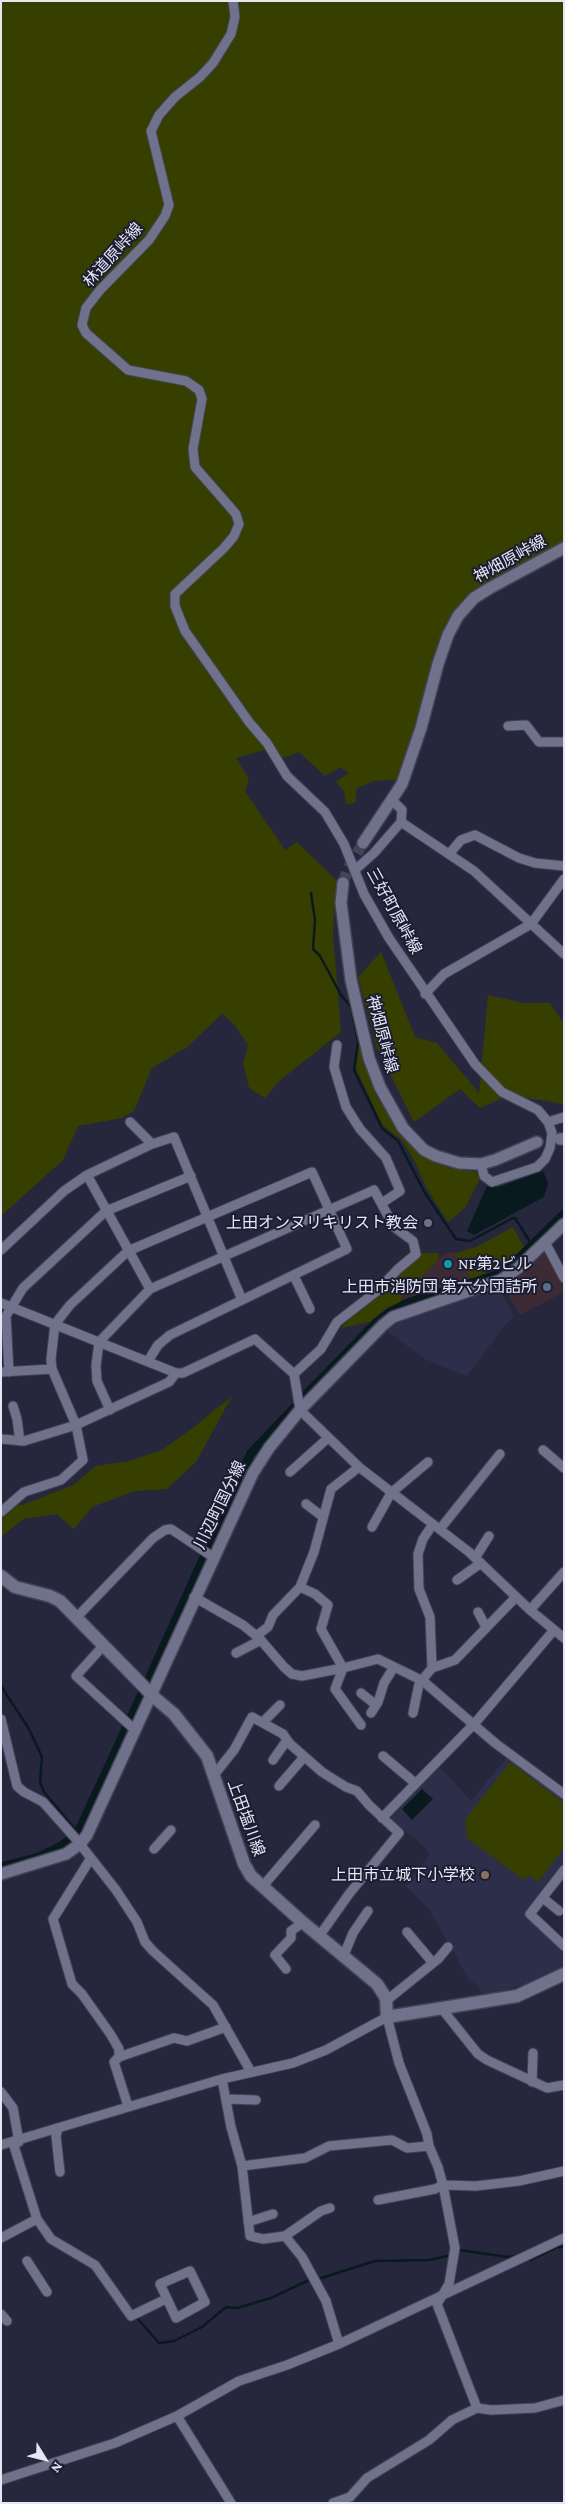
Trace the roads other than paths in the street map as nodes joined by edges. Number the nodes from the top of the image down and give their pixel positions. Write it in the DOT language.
graph roads {
  1 [pos="233,1"];
  2 [pos="564,548"];
  3 [pos="175,594"];
  4 [pos="508,726"];
  5 [pos="564,742"];
  6 [pos="393,801"];
  7 [pos="401,822"];
  8 [pos="363,842"];
  9 [pos="450,853"];
  10 [pos="564,866"];
  11 [pos="354,870"];
  12 [pos="564,879"];
  13 [pos="343,883"];
  14 [pos="531,924"];
  15 [pos="564,954"];
  16 [pos="425,994"];
  17 [pos="337,1045"];
  18 [pos="564,1117"];
  19 [pos="130,1122"];
  20 [pos="548,1122"];
  21 [pos="536,1142"];
  22 [pos="152,1144"];
  23 [pos="481,1164"];
  24 [pos="86,1174"];
  25 [pos="191,1176"];
  26 [pos="382,1203"];
  27 [pos="106,1211"];
  28 [pos="329,1211"];
  29 [pos="207,1216"];
  30 [pos="564,1224"];
  31 [pos="545,1242"];
  32 [pos="1,1250"];
  33 [pos="128,1251"];
  34 [pos="224,1256"];
  35 [pos="294,1276"];
  36 [pos="564,1278"];
  37 [pos="150,1289"];
  38 [pos="242,1300"];
  39 [pos="1,1303"];
  40 [pos="12,1307"];
  41 [pos="310,1309"];
  42 [pos="55,1324"];
  43 [pos="99,1342"];
  44 [pos="148,1361"];
  45 [pos="52,1369"];
  46 [pos="5,1372"];
  47 [pos="176,1374"];
  48 [pos="294,1374"];
  49 [pos="12,1406"];
  50 [pos="110,1410"];
  51 [pos="300,1410"];
  52 [pos="76,1425"];
  53 [pos="328,1438"];
  54 [pos="1,1439"];
  55 [pos="20,1440"];
  56 [pos="543,1450"];
  57 [pos="500,1454"];
  58 [pos="428,1462"];
  59 [pos="359,1467"];
  60 [pos="564,1468"];
  61 [pos="290,1472"];
  62 [pos="391,1493"];
  63 [pos="306,1504"];
  64 [pos="1,1512"];
  65 [pos="323,1516"];
  66 [pos="437,1526"];
  67 [pos="372,1527"];
  68 [pos="489,1536"];
  69 [pos="213,1557"];
  70 [pos="478,1560"];
  71 [pos="564,1572"];
  72 [pos="1,1576"];
  73 [pos="457,1580"];
  74 [pos="300,1588"];
  75 [pos="516,1597"];
  76 [pos="194,1598"];
  77 [pos="530,1610"];
  78 [pos="478,1612"];
  79 [pos="76,1618"];
  80 [pos="486,1627"];
  81 [pos="554,1630"];
  82 [pos="258,1638"];
  83 [pos="564,1638"];
  84 [pos="103,1646"];
  85 [pos="236,1653"];
  86 [pos="394,1667"];
  87 [pos="343,1668"];
  88 [pos="432,1668"];
  89 [pos="423,1680"];
  90 [pos="151,1693"];
  91 [pos="361,1693"];
  92 [pos="376,1704"];
  93 [pos="280,1705"];
  94 [pos="371,1713"];
  95 [pos="413,1714"];
  96 [pos="1,1719"];
  97 [pos="263,1722"];
  98 [pos="475,1723"];
  99 [pos="361,1725"];
  100 [pos="135,1730"];
  101 [pos="288,1740"];
  102 [pos="383,1756"];
  103 [pos="304,1757"];
  104 [pos="273,1760"];
  105 [pos="214,1775"];
  106 [pos="415,1784"];
  107 [pos="279,1786"];
  108 [pos="564,1794"];
  109 [pos="382,1818"];
  110 [pos="315,1824"];
  111 [pos="171,1830"];
  112 [pos="76,1839"];
  113 [pos="154,1849"];
  114 [pos="91,1858"];
  115 [pos="563,1872"];
  116 [pos="1,1874"];
  117 [pos="263,1886"];
  118 [pos="542,1898"];
  119 [pos="368,1911"];
  120 [pos="559,1911"];
  121 [pos="300,1920"];
  122 [pos="407,1932"];
  123 [pos="320,1934"];
  124 [pos="564,1946"];
  125 [pos="448,1947"];
  126 [pos="344,1955"];
  127 [pos="433,1963"];
  128 [pos="286,1968"];
  129 [pos="564,1974"];
  130 [pos="386,2001"];
  131 [pos="442,2009"];
  132 [pos="387,2017"];
  133 [pos="226,2027"];
  134 [pos="533,2053"];
  135 [pos="120,2057"];
  136 [pos="251,2072"];
  137 [pos="222,2079"];
  138 [pos="532,2082"];
  139 [pos="564,2085"];
  140 [pos="1,2092"];
  141 [pos="226,2099"];
  142 [pos="256,2100"];
  143 [pos="128,2106"];
  144 [pos="58,2129"];
  145 [pos="16,2142"];
  146 [pos="1,2146"];
  147 [pos="429,2146"];
  148 [pos="242,2166"];
  149 [pos="564,2171"];
  150 [pos="60,2172"];
  151 [pos="443,2186"];
  152 [pos="378,2200"];
  153 [pos="330,2208"];
  154 [pos="273,2214"];
  155 [pos="37,2219"];
  156 [pos="248,2222"];
  157 [pos="285,2236"];
  158 [pos="1,2238"];
  159 [pos="564,2238"];
  160 [pos="27,2261"];
  161 [pos="47,2292"];
  162 [pos="442,2295"];
  163 [pos="166,2299"];
  164 [pos="339,2344"];
  165 [pos="564,2400"];
  166 [pos="477,2408"];
  167 [pos="177,2416"];
  168 [pos="1,2480"];
  169 [pos="231,2503"];
  170 [pos="333,2503"];
  1 -- 3 [label="street, 林道原峠線"];
  2 -- 6 [label="street, 神畑原峠線"];
  3 -- 11 [label="street, 三好町原峠線"];
  4 -- 5 [label="street"];
  6 -- 7 [label="street"];
  6 -- 8 [label="street, 神畑原峠線"];
  7 -- 9 [label="street"];
  7 -- 11 [label="street"];
  9 -- 10 [label="street"];
  9 -- 14 [label="street"];
  11 -- 16 [label="street, 三好町原峠線"];
  12 -- 14 [label="street"];
  13 -- 23 [label="street, 神畑原峠線"];
  14 -- 15 [label="street"];
  14 -- 16 [label="street"];
  16 -- 20 [label="street, 三好町原峠線"];
  17 -- 26 [label="street"];
  18 -- 20 [label="street"];
  19 -- 22 [label="street"];
  20 -- 23 [label="street"];
  21 -- 23 [label="street, 神畑原峠線"];
  22 -- 24 [label="street"];
  22 -- 25 [label="street"];
  24 -- 27 [label="street"];
  24 -- 32 [label="street"];
  25 -- 27 [label="street"];
  25 -- 29 [label="street"];
  26 -- 28 [label="street"];
  26 -- 48 [label="street"];
  27 -- 33 [label="street"];
  27 -- 40 [label="street"];
  28 -- 29 [label="street"];
  28 -- 34 [label="street"];
  28 -- 35 [label="street"];
  29 -- 33 [label="street"];
  29 -- 34 [label="street"];
  30 -- 31 [label="street, 川辺町国分線"];
  31 -- 36 [label="street"];
  31 -- 51 [label="street, 川辺町国分線"];
  33 -- 37 [label="street"];
  33 -- 42 [label="street"];
  34 -- 37 [label="street"];
  34 -- 38 [label="street"];
  35 -- 38 [label="street"];
  35 -- 41 [label="street"];
  37 -- 43 [label="street"];
  38 -- 44 [label="street"];
  39 -- 40 [label="street"];
  40 -- 42 [label="street"];
  40 -- 46 [label="street"];
  42 -- 43 [label="street"];
  42 -- 45 [label="street"];
  43 -- 44 [label="street"];
  43 -- 50 [label="street"];
  44 -- 47 [label="street"];
  45 -- 46 [label="street"];
  45 -- 52 [label="street"];
  47 -- 48 [label="street"];
  47 -- 50 [label="street"];
  48 -- 51 [label="street"];
  49 -- 55 [label="street"];
  50 -- 52 [label="street"];
  51 -- 53 [label="street"];
  51 -- 69 [label="street, 川辺町国分線"];
  52 -- 55 [label="street"];
  52 -- 64 [label="street"];
  53 -- 59 [label="street"];
  53 -- 61 [label="street"];
  54 -- 55 [label="street"];
  56 -- 60 [label="street"];
  57 -- 66 [label="street"];
  58 -- 62 [label="street"];
  59 -- 62 [label="street"];
  59 -- 65 [label="street"];
  62 -- 66 [label="street"];
  62 -- 67 [label="street"];
  63 -- 65 [label="street"];
  65 -- 74 [label="street"];
  66 -- 70 [label="street"];
  66 -- 88 [label="street"];
  68 -- 70 [label="street"];
  69 -- 76 [label="street, 川辺町国分線"];
  69 -- 79 [label="street"];
  70 -- 73 [label="street"];
  70 -- 75 [label="street"];
  71 -- 77 [label="street"];
  72 -- 79 [label="main road, 上田塩川線"];
  74 -- 82 [label="street"];
  74 -- 87 [label="street"];
  75 -- 77 [label="street"];
  75 -- 80 [label="street"];
  76 -- 82 [label="street"];
  76 -- 90 [label="street, 川辺町国分線"];
  77 -- 81 [label="street"];
  78 -- 80 [label="street"];
  79 -- 84 [label="main road, 上田塩川線"];
  80 -- 88 [label="street"];
  81 -- 83 [label="street"];
  81 -- 98 [label="street"];
  82 -- 85 [label="street"];
  82 -- 87 [label="street"];
  84 -- 90 [label="main road, 上田塩川線"];
  84 -- 100 [label="street"];
  86 -- 87 [label="street"];
  86 -- 89 [label="street"];
  86 -- 92 [label="street"];
  87 -- 99 [label="street"];
  88 -- 89 [label="street"];
  89 -- 95 [label="street"];
  89 -- 98 [label="street"];
  90 -- 100 [label="street, 川辺町国分線"];
  90 -- 105 [label="main road, 上田塩川線"];
  91 -- 92 [label="street"];
  92 -- 94 [label="street"];
  93 -- 97 [label="street"];
  96 -- 112 [label="street"];
  97 -- 101 [label="street"];
  97 -- 105 [label="street"];
  98 -- 106 [label="street"];
  98 -- 108 [label="street"];
  100 -- 112 [label="street, 川辺町国分線"];
  101 -- 103 [label="street"];
  101 -- 104 [label="street"];
  102 -- 106 [label="street"];
  103 -- 107 [label="street"];
  103 -- 109 [label="street"];
  105 -- 117 [label="main road, 上田塩川線"];
  106 -- 109 [label="street"];
  109 -- 123 [label="street"];
  110 -- 117 [label="street"];
  111 -- 113 [label="street"];
  112 -- 114 [label="street"];
  112 -- 116 [label="street"];
  114 -- 133 [label="street"];
  114 -- 135 [label="street"];
  115 -- 118 [label="street"];
  117 -- 121 [label="main road, 上田塩川線"];
  118 -- 120 [label="street"];
  118 -- 124 [label="street"];
  119 -- 126 [label="street"];
  121 -- 123 [label="main road, 上田塩川線"];
  121 -- 128 [label="street"];
  122 -- 127 [label="street"];
  123 -- 126 [label="main road, 上田塩川線"];
  125 -- 127 [label="street"];
  126 -- 130 [label="main road, 上田塩川線"];
  127 -- 130 [label="street"];
  129 -- 131 [label="main road"];
  130 -- 132 [label="main road, 上田塩川線"];
  131 -- 132 [label="main road"];
  131 -- 138 [label="street"];
  132 -- 136 [label="street"];
  132 -- 147 [label="street"];
  133 -- 135 [label="street"];
  133 -- 136 [label="street"];
  134 -- 138 [label="street"];
  135 -- 143 [label="street"];
  136 -- 137 [label="street"];
  137 -- 141 [label="street"];
  137 -- 143 [label="street"];
  138 -- 139 [label="street"];
  140 -- 145 [label="street"];
  141 -- 142 [label="street"];
  141 -- 148 [label="street"];
  143 -- 144 [label="street"];
  144 -- 145 [label="street"];
  144 -- 150 [label="street"];
  145 -- 146 [label="street"];
  145 -- 155 [label="street"];
  147 -- 148 [label="street"];
  147 -- 151 [label="street"];
  148 -- 156 [label="street"];
  149 -- 151 [label="street"];
  151 -- 152 [label="street"];
  151 -- 162 [label="street"];
  153 -- 157 [label="street"];
  154 -- 156 [label="street"];
  155 -- 158 [label="street"];
  155 -- 163 [label="street"];
  156 -- 157 [label="street"];
  157 -- 164 [label="street"];
  159 -- 162 [label="street"];
  160 -- 161 [label="street"];
  162 -- 164 [label="street"];
  162 -- 166 [label="street"];
  163 -- 163 [label="street"];
  164 -- 167 [label="street"];
  165 -- 166 [label="street"];
  166 -- 170 [label="street"];
  167 -- 168 [label="street"];
  167 -- 169 [label="street"];
}
